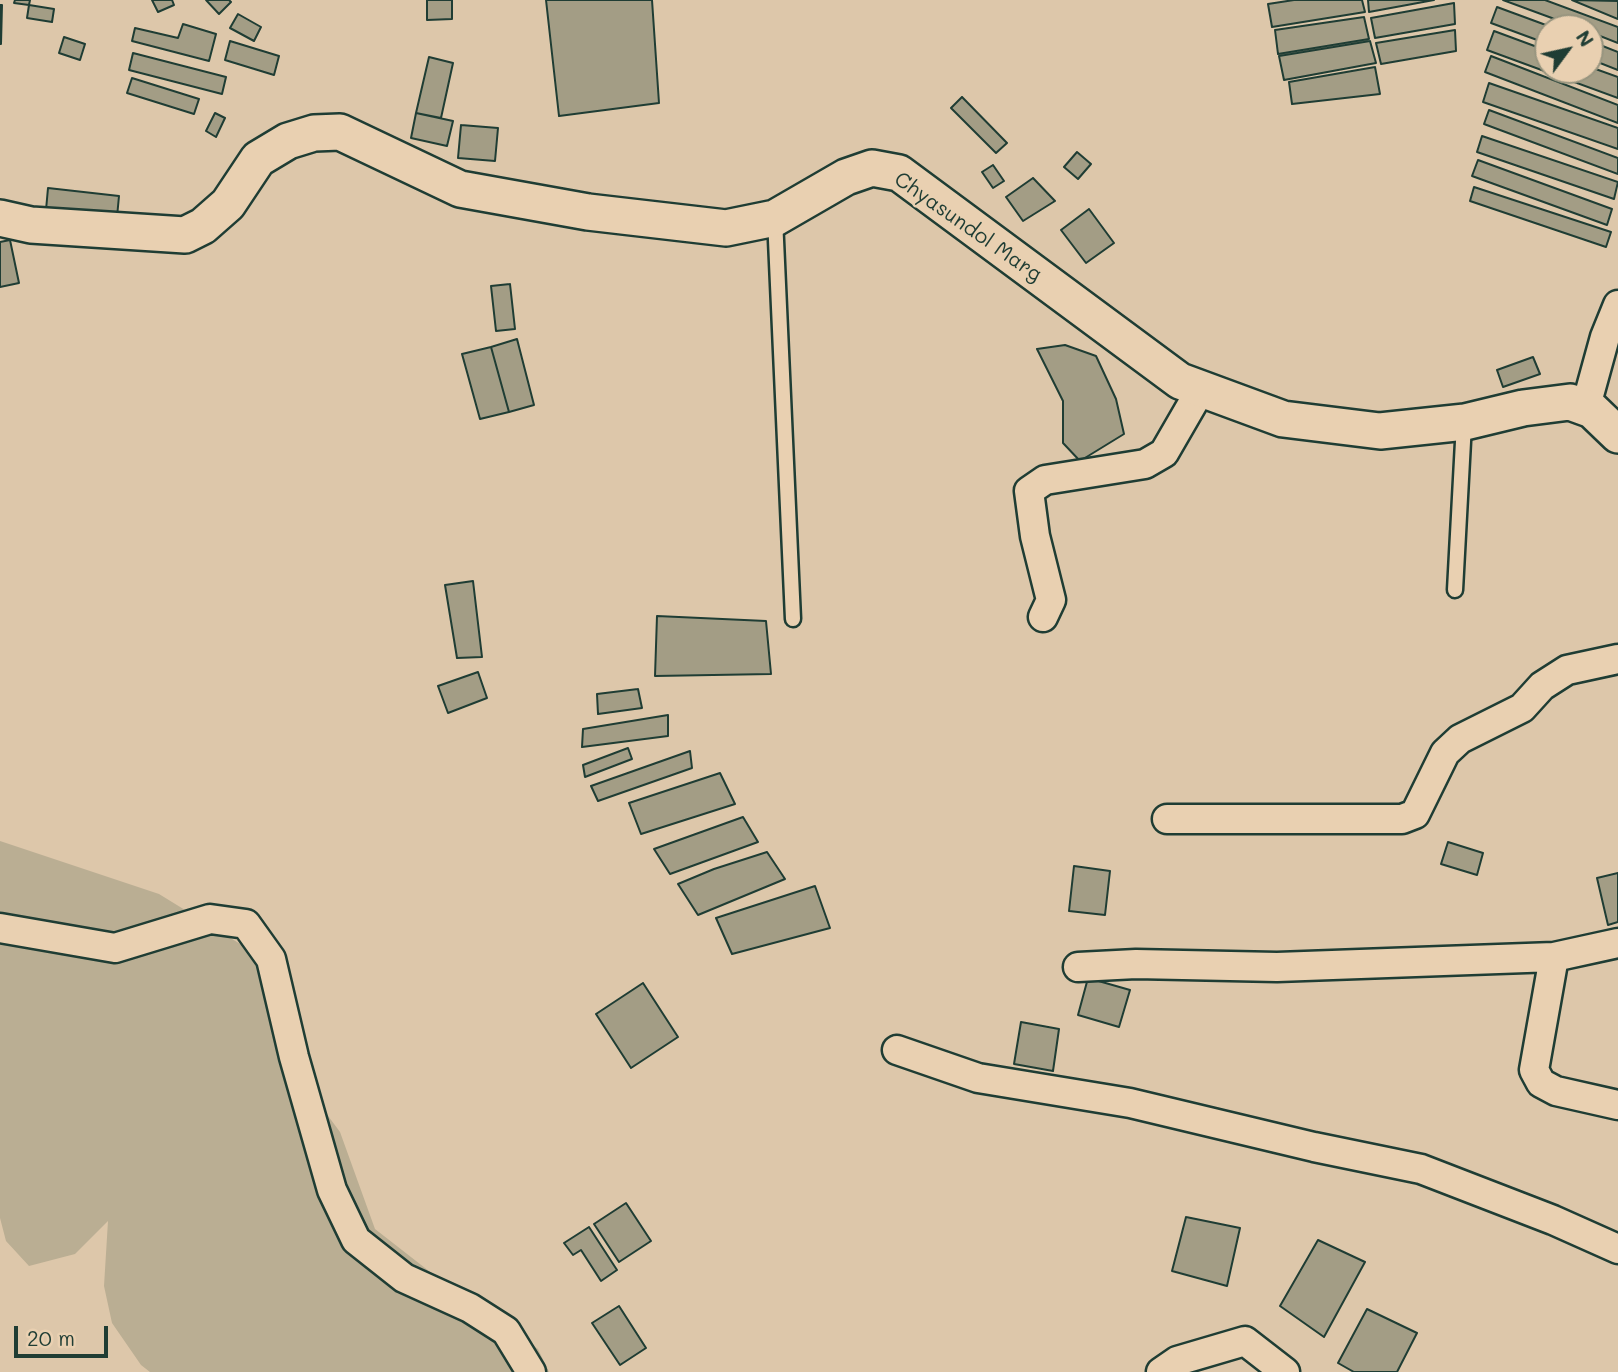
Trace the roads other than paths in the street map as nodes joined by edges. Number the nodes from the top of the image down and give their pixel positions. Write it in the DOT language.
graph roads {
  1 [pos="0,218"];
  2 [pos="775,219"];
  3 [pos="1618,304"];
  4 [pos="1201,389"];
  5 [pos="1586,406"];
  6 [pos="1465,422"];
  7 [pos="1618,435"];
  8 [pos="1455,590"];
  9 [pos="1043,617"];
  10 [pos="793,619"];
  11 [pos="1618,659"];
  12 [pos="1167,818"];
  13 [pos="0,928"];
  14 [pos="1618,943"];
  15 [pos="1554,957"];
  16 [pos="1077,967"];
  17 [pos="897,1050"];
  18 [pos="1618,1105"];
  19 [pos="1618,1249"];
  20 [pos="531,1372"];
  21 [pos="1161,1372"];
  22 [pos="1285,1372"];
  1 -- 2 [label="street, Chyasundol Marg"];
  2 -- 4 [label="street, Chyasundol Marg"];
  2 -- 10 [label="lane"];
  3 -- 5 [label="street"];
  4 -- 6 [label="street, Chyasundol Marg"];
  4 -- 9 [label="street"];
  5 -- 6 [label="street, Chyasundol Marg"];
  5 -- 7 [label="street"];
  6 -- 8 [label="lane"];
  11 -- 12 [label="street"];
  13 -- 20 [label="street"];
  14 -- 15 [label="street"];
  15 -- 16 [label="street"];
  15 -- 18 [label="street"];
  17 -- 19 [label="street"];
  21 -- 22 [label="street"];
}
